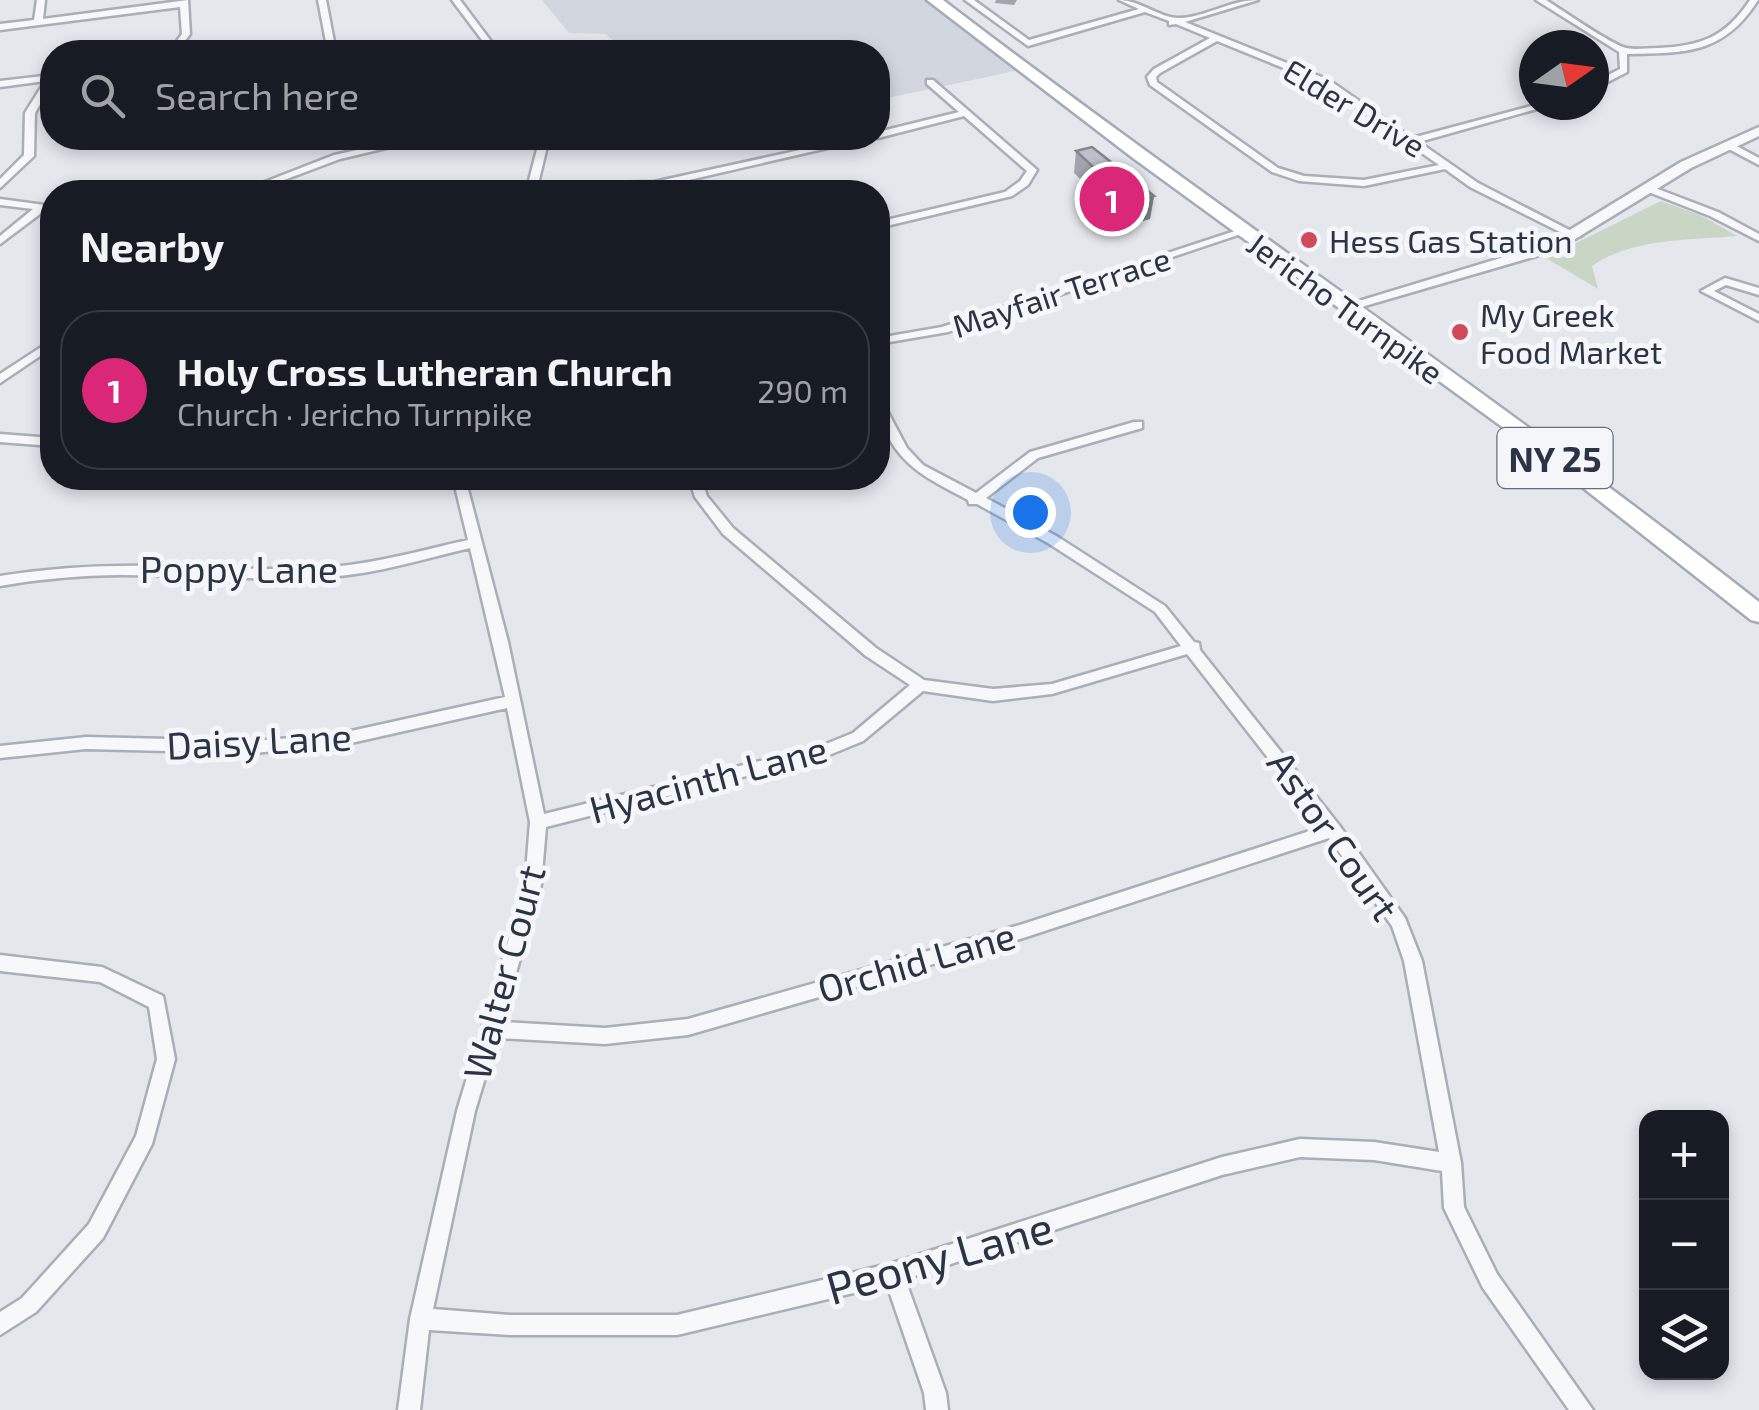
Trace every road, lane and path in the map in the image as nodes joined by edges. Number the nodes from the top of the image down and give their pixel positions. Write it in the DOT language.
graph roads {
  1 [pos="41,0"];
  2 [pos="322,0"];
  3 [pos="456,0"];
  4 [pos="934,0"];
  5 [pos="969,0"];
  6 [pos="1122,0"];
  7 [pos="1254,0"];
  8 [pos="1540,0"];
  9 [pos="1754,0"];
  10 [pos="184,2"];
  11 [pos="1142,11"];
  12 [pos="38,22"];
  13 [pos="1172,23"];
  14 [pos="0,28"];
  15 [pos="1216,38"];
  16 [pos="181,40"];
  17 [pos="330,40"];
  18 [pos="486,40"];
  19 [pos="1624,51"];
  20 [pos="1609,78"];
  21 [pos="40,79"];
  22 [pos="930,82"];
  23 [pos="0,84"];
  24 [pos="40,97"];
  25 [pos="966,112"];
  26 [pos="1519,112"];
  27 [pos="890,131"];
  28 [pos="1759,131"];
  29 [pos="1414,140"];
  30 [pos="1728,145"];
  31 [pos="352,150"];
  32 [pos="541,150"];
  33 [pos="815,150"];
  34 [pos="1759,162"];
  35 [pos="1447,166"];
  36 [pos="272,180"];
  37 [pos="534,180"];
  38 [pos="689,180"];
  39 [pos="0,184"];
  40 [pos="1650,189"];
  41 [pos="0,202"];
  42 [pos="40,207"];
  43 [pos="40,213"];
  44 [pos="890,222"];
  45 [pos="1242,232"];
  46 [pos="1576,236"];
  47 [pos="1759,238"];
  48 [pos="0,241"];
  49 [pos="1759,292"];
  50 [pos="1346,307"];
  51 [pos="1759,318"];
  52 [pos="890,339"];
  53 [pos="40,351"];
  54 [pos="0,379"];
  55 [pos="1138,425"];
  56 [pos="890,428"];
  57 [pos="0,438"];
  58 [pos="40,441"];
  59 [pos="462,490"];
  60 [pos="698,490"];
  61 [pos="974,501"];
  62 [pos="477,542"];
  63 [pos="0,581"];
  64 [pos="1759,614"];
  65 [pos="1194,646"];
  66 [pos="920,685"];
  67 [pos="514,700"];
  68 [pos="0,752"];
  69 [pos="538,822"];
  70 [pos="1334,830"];
  71 [pos="0,963"];
  72 [pos="489,1029"];
  73 [pos="1451,1163"];
  74 [pos="892,1273"];
  75 [pos="420,1319"];
  76 [pos="0,1326"];
  77 [pos="408,1410"];
  78 [pos="937,1410"];
  79 [pos="1582,1410"];
  1 -- 12 [label="street"];
  2 -- 17 [label="street"];
  3 -- 18 [label="street"];
  4 -- 45 [label="main road, Jericho Turnpike / NY 25"];
  5 -- 11 [label="street"];
  6 -- 11 [label="street, Elder Drive"];
  7 -- 13 [label="street"];
  8 -- 19 [label="street"];
  9 -- 19 [label="street"];
  10 -- 12 [label="street"];
  10 -- 16 [label="street"];
  11 -- 13 [label="street, Elder Drive"];
  12 -- 14 [label="street"];
  13 -- 15 [label="street, Elder Drive"];
  15 -- 29 [label="street, Elder Drive"];
  15 -- 35 [label="street"];
  19 -- 20 [label="street"];
  21 -- 23 [label="street"];
  22 -- 25 [label="street"];
  24 -- 39 [label="street"];
  25 -- 27 [label="street"];
  25 -- 44 [label="street"];
  26 -- 29 [label="street"];
  28 -- 30 [label="street"];
  29 -- 35 [label="street, Elder Drive"];
  30 -- 34 [label="street"];
  30 -- 40 [label="street"];
  31 -- 36 [label="street"];
  32 -- 37 [label="street"];
  33 -- 38 [label="street"];
  35 -- 46 [label="street, Elder Drive"];
  40 -- 46 [label="street"];
  40 -- 47 [label="street"];
  41 -- 42 [label="street"];
  43 -- 48 [label="street"];
  45 -- 50 [label="main road, Jericho Turnpike / NY 25"];
  45 -- 52 [label="street, Mayfair Terrace"];
  46 -- 50 [label="street"];
  49 -- 51 [label="street"];
  50 -- 64 [label="main road, Jericho Turnpike / NY 25"];
  53 -- 54 [label="street"];
  55 -- 61 [label="street"];
  56 -- 61 [label="street, Astor Court"];
  57 -- 58 [label="street"];
  59 -- 62 [label="street, Walter Court"];
  60 -- 66 [label="street"];
  61 -- 65 [label="street, Astor Court"];
  62 -- 63 [label="street, Poppy Lane"];
  62 -- 67 [label="street, Walter Court"];
  65 -- 66 [label="street"];
  65 -- 70 [label="street, Astor Court"];
  66 -- 69 [label="street, Hyacinth Lane"];
  67 -- 68 [label="street, Daisy Lane"];
  67 -- 69 [label="street, Walter Court"];
  69 -- 72 [label="street, Walter Court"];
  70 -- 72 [label="street, Orchid Lane"];
  70 -- 73 [label="street, Astor Court"];
  71 -- 76 [label="street"];
  72 -- 75 [label="street, Walter Court"];
  73 -- 74 [label="street, Peony Lane"];
  73 -- 79 [label="street, Astor Court"];
  74 -- 75 [label="street, Peony Lane"];
  74 -- 78 [label="street"];
  75 -- 77 [label="street, Walter Court"];
}
